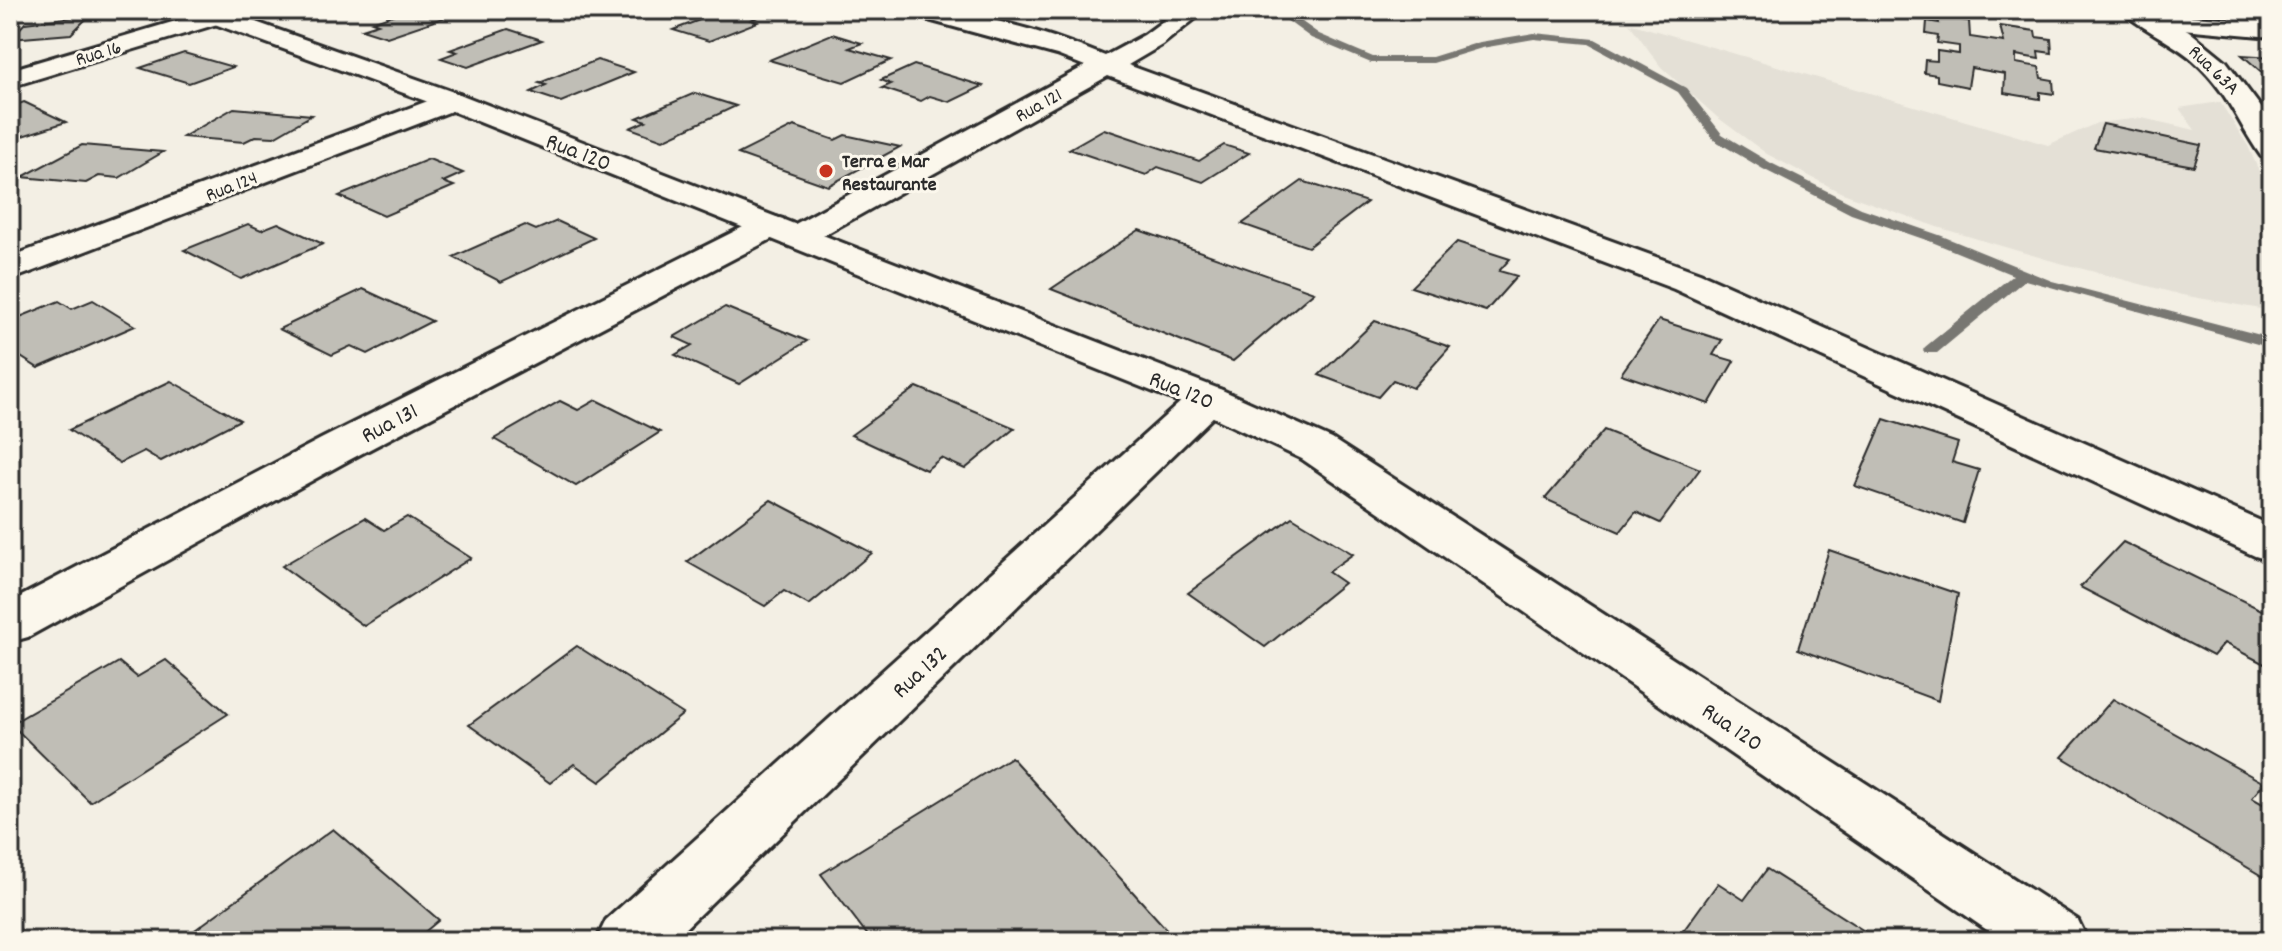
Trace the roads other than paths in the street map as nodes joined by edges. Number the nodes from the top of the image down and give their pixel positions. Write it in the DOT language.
graph roads {
  1 [pos="919,10"];
  2 [pos="1194,10"];
  3 [pos="207,13"];
  4 [pos="2145,16"];
  5 [pos="2272,29"];
  6 [pos="1107,65"];
  7 [pos="10,79"];
  8 [pos="452,101"];
  9 [pos="2272,150"];
  10 [pos="783,232"];
  11 [pos="10,269"];
  12 [pos="1208,399"];
  13 [pos="2272,545"];
  14 [pos="10,624"];
  15 [pos="628,941"];
  16 [pos="2056,941"];
  1 -- 6 [label="street, Rua 121"];
  2 -- 6 [label="street"];
  3 -- 7 [label="street, Rua 16"];
  3 -- 8 [label="street, Rua 120"];
  4 -- 5 [label="street"];
  4 -- 9 [label="street, Rua 63A"];
  6 -- 10 [label="street, Rua 121"];
  6 -- 13 [label="street"];
  8 -- 10 [label="street, Rua 120"];
  8 -- 11 [label="street, Rua 124"];
  10 -- 12 [label="street, Rua 120"];
  10 -- 14 [label="street, Rua 131"];
  12 -- 15 [label="street, Rua 132"];
  12 -- 16 [label="street, Rua 120"];
}
